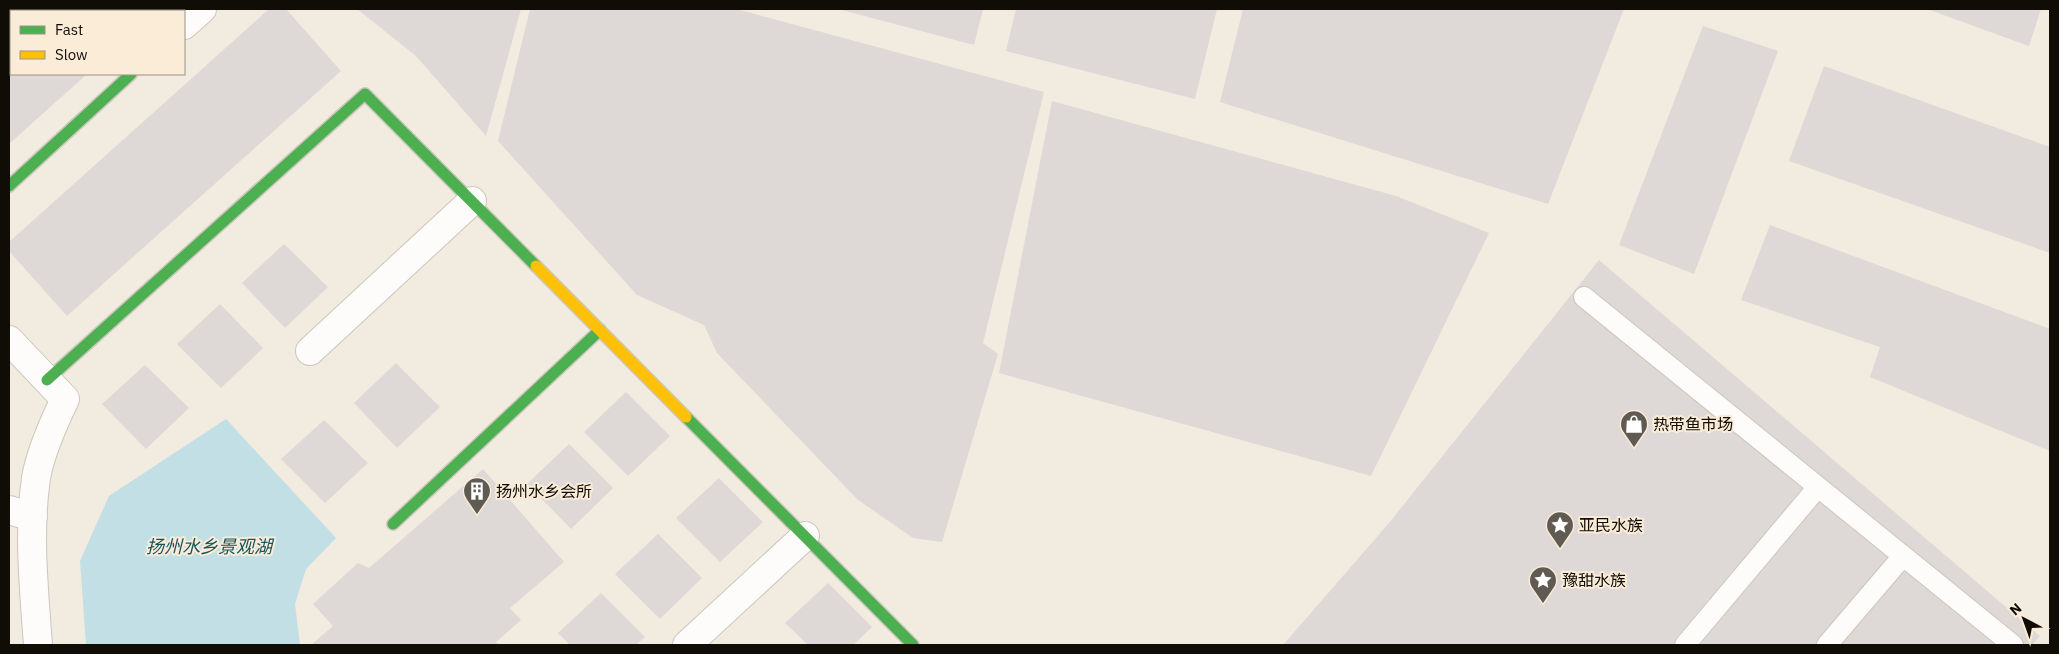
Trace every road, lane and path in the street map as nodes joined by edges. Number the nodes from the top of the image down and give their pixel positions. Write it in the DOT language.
graph roads {
  1 [pos="202,9"];
  2 [pos="185,24"];
  3 [pos="130,75"];
  4 [pos="9,186"];
  5 [pos="472,201"];
  6 [pos="1584,296"];
  7 [pos="600,330"];
  8 [pos="9,340"];
  9 [pos="310,351"];
  10 [pos="47,380"];
  11 [pos="1818,487"];
  12 [pos="21,513"];
  13 [pos="393,524"];
  14 [pos="805,536"];
  15 [pos="1903,556"];
  16 [pos="38,645"];
  17 [pos="687,645"];
  18 [pos="913,645"];
  19 [pos="1685,645"];
  20 [pos="1826,645"];
  21 [pos="2013,645"];
  1 -- 2 [label="street"];
  3 -- 4 [label="street"];
  5 -- 7 [label="street"];
  5 -- 9 [label="street"];
  5 -- 10 [label="street"];
  6 -- 11 [label="lane"];
  7 -- 13 [label="street"];
  7 -- 14 [label="street"];
  8 -- 10 [label="street"];
  10 -- 12 [label="street"];
  11 -- 15 [label="lane"];
  11 -- 19 [label="lane"];
  12 -- 16 [label="street"];
  14 -- 17 [label="street"];
  14 -- 18 [label="street"];
  15 -- 20 [label="lane"];
  15 -- 21 [label="lane"];
}
